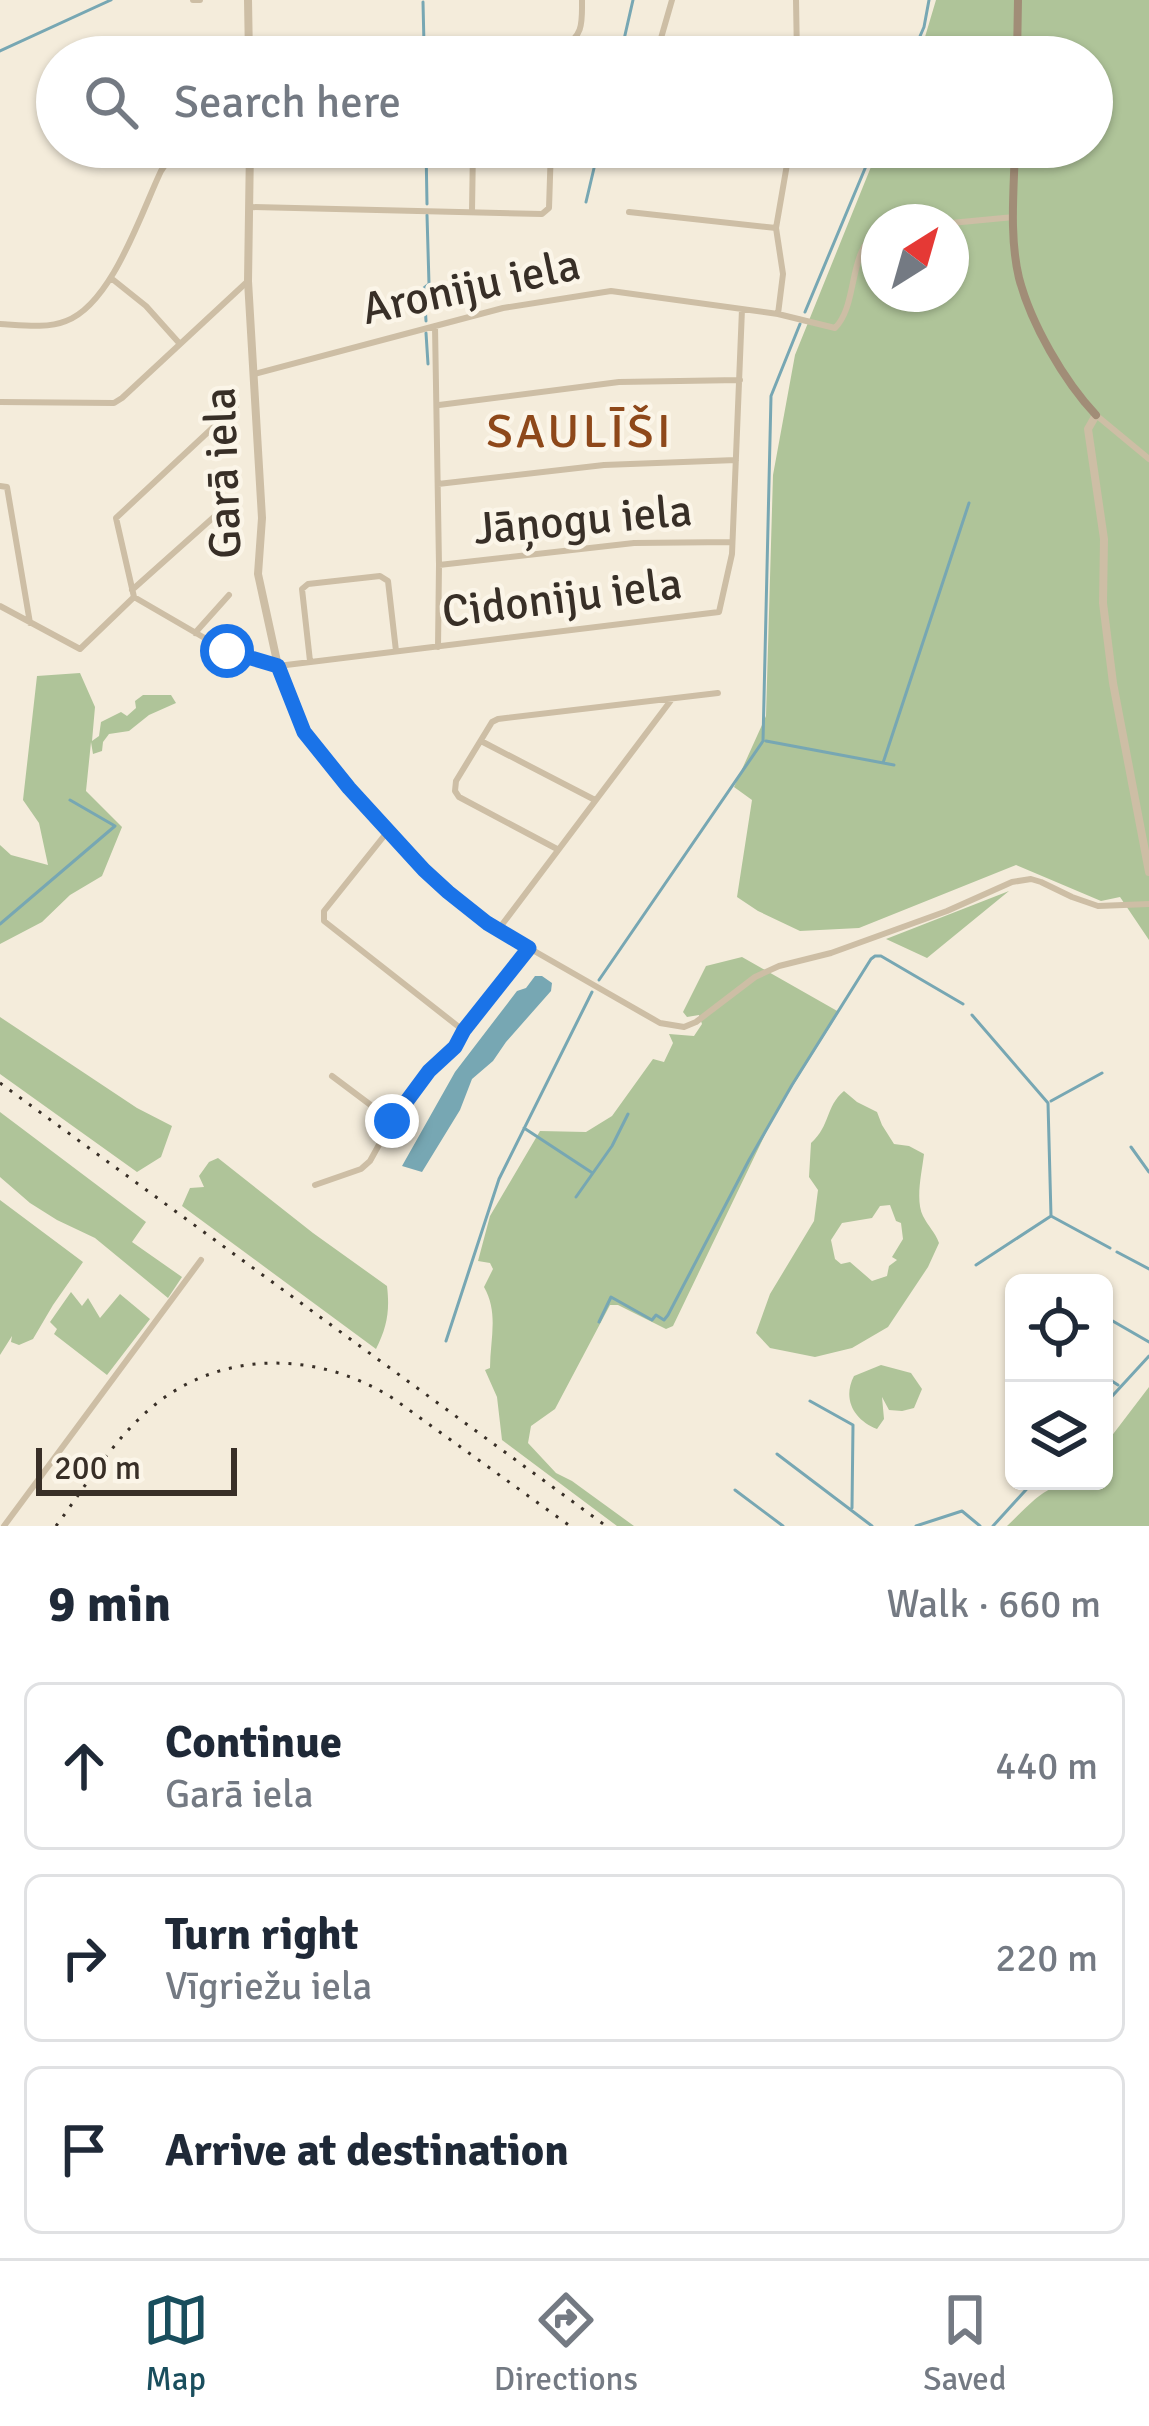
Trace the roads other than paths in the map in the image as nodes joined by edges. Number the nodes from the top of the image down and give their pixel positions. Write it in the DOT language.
graph roads {
  1 [pos="248,0"];
  2 [pos="582,0"];
  3 [pos="672,0"];
  4 [pos="796,0"];
  5 [pos="1018,0"];
  6 [pos="249,36"];
  7 [pos="577,36"];
  8 [pos="662,36"];
  9 [pos="797,36"];
  10 [pos="1017,36"];
  11 [pos="162,168"];
  12 [pos="250,168"];
  13 [pos="473,168"];
  14 [pos="550,168"];
  15 [pos="786,168"];
  16 [pos="1015,168"];
  17 [pos="250,207"];
  18 [pos="472,212"];
  19 [pos="629,212"];
  20 [pos="1014,217"];
  21 [pos="969,222"];
  22 [pos="776,228"];
  23 [pos="861,261"];
  24 [pos="111,278"];
  25 [pos="248,281"];
  26 [pos="742,309"];
  27 [pos="778,314"];
  28 [pos="0,324"];
  29 [pos="435,325"];
  30 [pos="180,344"];
  31 [pos="253,374"];
  32 [pos="740,380"];
  33 [pos="0,402"];
  34 [pos="438,405"];
  35 [pos="236,406"];
  36 [pos="1096,416"];
  37 [pos="1149,459"];
  38 [pos="736,460"];
  39 [pos="438,484"];
  40 [pos="0,486"];
  41 [pos="234,500"];
  42 [pos="732,542"];
  43 [pos="439,565"];
  44 [pos="133,593"];
  45 [pos="229,596"];
  46 [pos="0,607"];
  47 [pos="30,623"];
  48 [pos="195,633"];
  49 [pos="438,646"];
  50 [pos="396,651"];
  51 [pos="310,661"];
  52 [pos="278,666"];
  53 [pos="718,693"];
  54 [pos="672,699"];
  55 [pos="481,741"];
  56 [pos="596,800"];
  57 [pos="388,830"];
  58 [pos="557,849"];
  59 [pos="1149,872"];
  60 [pos="1149,904"];
  61 [pos="498,930"];
  62 [pos="529,948"];
  63 [pos="464,1030"];
  64 [pos="332,1076"];
  65 [pos="392,1121"];
  66 [pos="315,1185"];
  67 [pos="201,1260"];
  68 [pos="4,1526"];
  1 -- 6 [label="street"];
  2 -- 7 [label="street"];
  3 -- 8 [label="street"];
  4 -- 9 [label="street"];
  5 -- 10 [label="main road"];
  11 -- 24 [label="street"];
  12 -- 17 [label="street, Garā iela"];
  13 -- 18 [label="street"];
  14 -- 18 [label="street"];
  15 -- 22 [label="street"];
  16 -- 20 [label="main road"];
  17 -- 18 [label="street"];
  17 -- 25 [label="street, Garā iela"];
  19 -- 22 [label="street"];
  20 -- 21 [label="street"];
  20 -- 36 [label="main road"];
  22 -- 27 [label="street"];
  23 -- 27 [label="street, Aroniju iela"];
  24 -- 28 [label="street"];
  24 -- 30 [label="street"];
  25 -- 30 [label="street"];
  25 -- 31 [label="street, Garā iela"];
  26 -- 27 [label="street, Aroniju iela"];
  26 -- 29 [label="street, Aroniju iela"];
  26 -- 32 [label="street, Cidoniju iela"];
  29 -- 31 [label="street, Aroniju iela"];
  29 -- 34 [label="street"];
  30 -- 33 [label="street"];
  31 -- 52 [label="street, Garā iela"];
  32 -- 34 [label="street"];
  32 -- 38 [label="street, Cidoniju iela"];
  34 -- 39 [label="street"];
  35 -- 44 [label="street"];
  36 -- 37 [label="street"];
  36 -- 59 [label="street"];
  38 -- 39 [label="street"];
  38 -- 42 [label="street, Cidoniju iela"];
  39 -- 43 [label="street"];
  40 -- 47 [label="street"];
  41 -- 44 [label="street"];
  42 -- 43 [label="street, Jāņogu iela"];
  42 -- 49 [label="street, Cidoniju iela"];
  43 -- 49 [label="street"];
  44 -- 47 [label="street"];
  44 -- 48 [label="street, Cidoniju iela"];
  45 -- 48 [label="street"];
  46 -- 47 [label="street"];
  48 -- 52 [label="street, Cidoniju iela"];
  49 -- 50 [label="street, Cidoniju iela"];
  50 -- 51 [label="street, Cidoniju iela"];
  50 -- 51 [label="street, Cidoniju iela"];
  51 -- 52 [label="street, Cidoniju iela"];
  52 -- 57 [label="street, Garā iela"];
  53 -- 54 [label="street"];
  54 -- 55 [label="street"];
  54 -- 56 [label="street"];
  55 -- 56 [label="street"];
  55 -- 58 [label="street"];
  56 -- 58 [label="street"];
  57 -- 61 [label="street, Garā iela"];
  57 -- 63 [label="street"];
  58 -- 61 [label="street"];
  60 -- 62 [label="street, Garā iela"];
  61 -- 62 [label="street, Garā iela"];
  62 -- 63 [label="street"];
  63 -- 65 [label="street"];
  64 -- 65 [label="street"];
  65 -- 66 [label="street"];
  67 -- 68 [label="street"];
}
